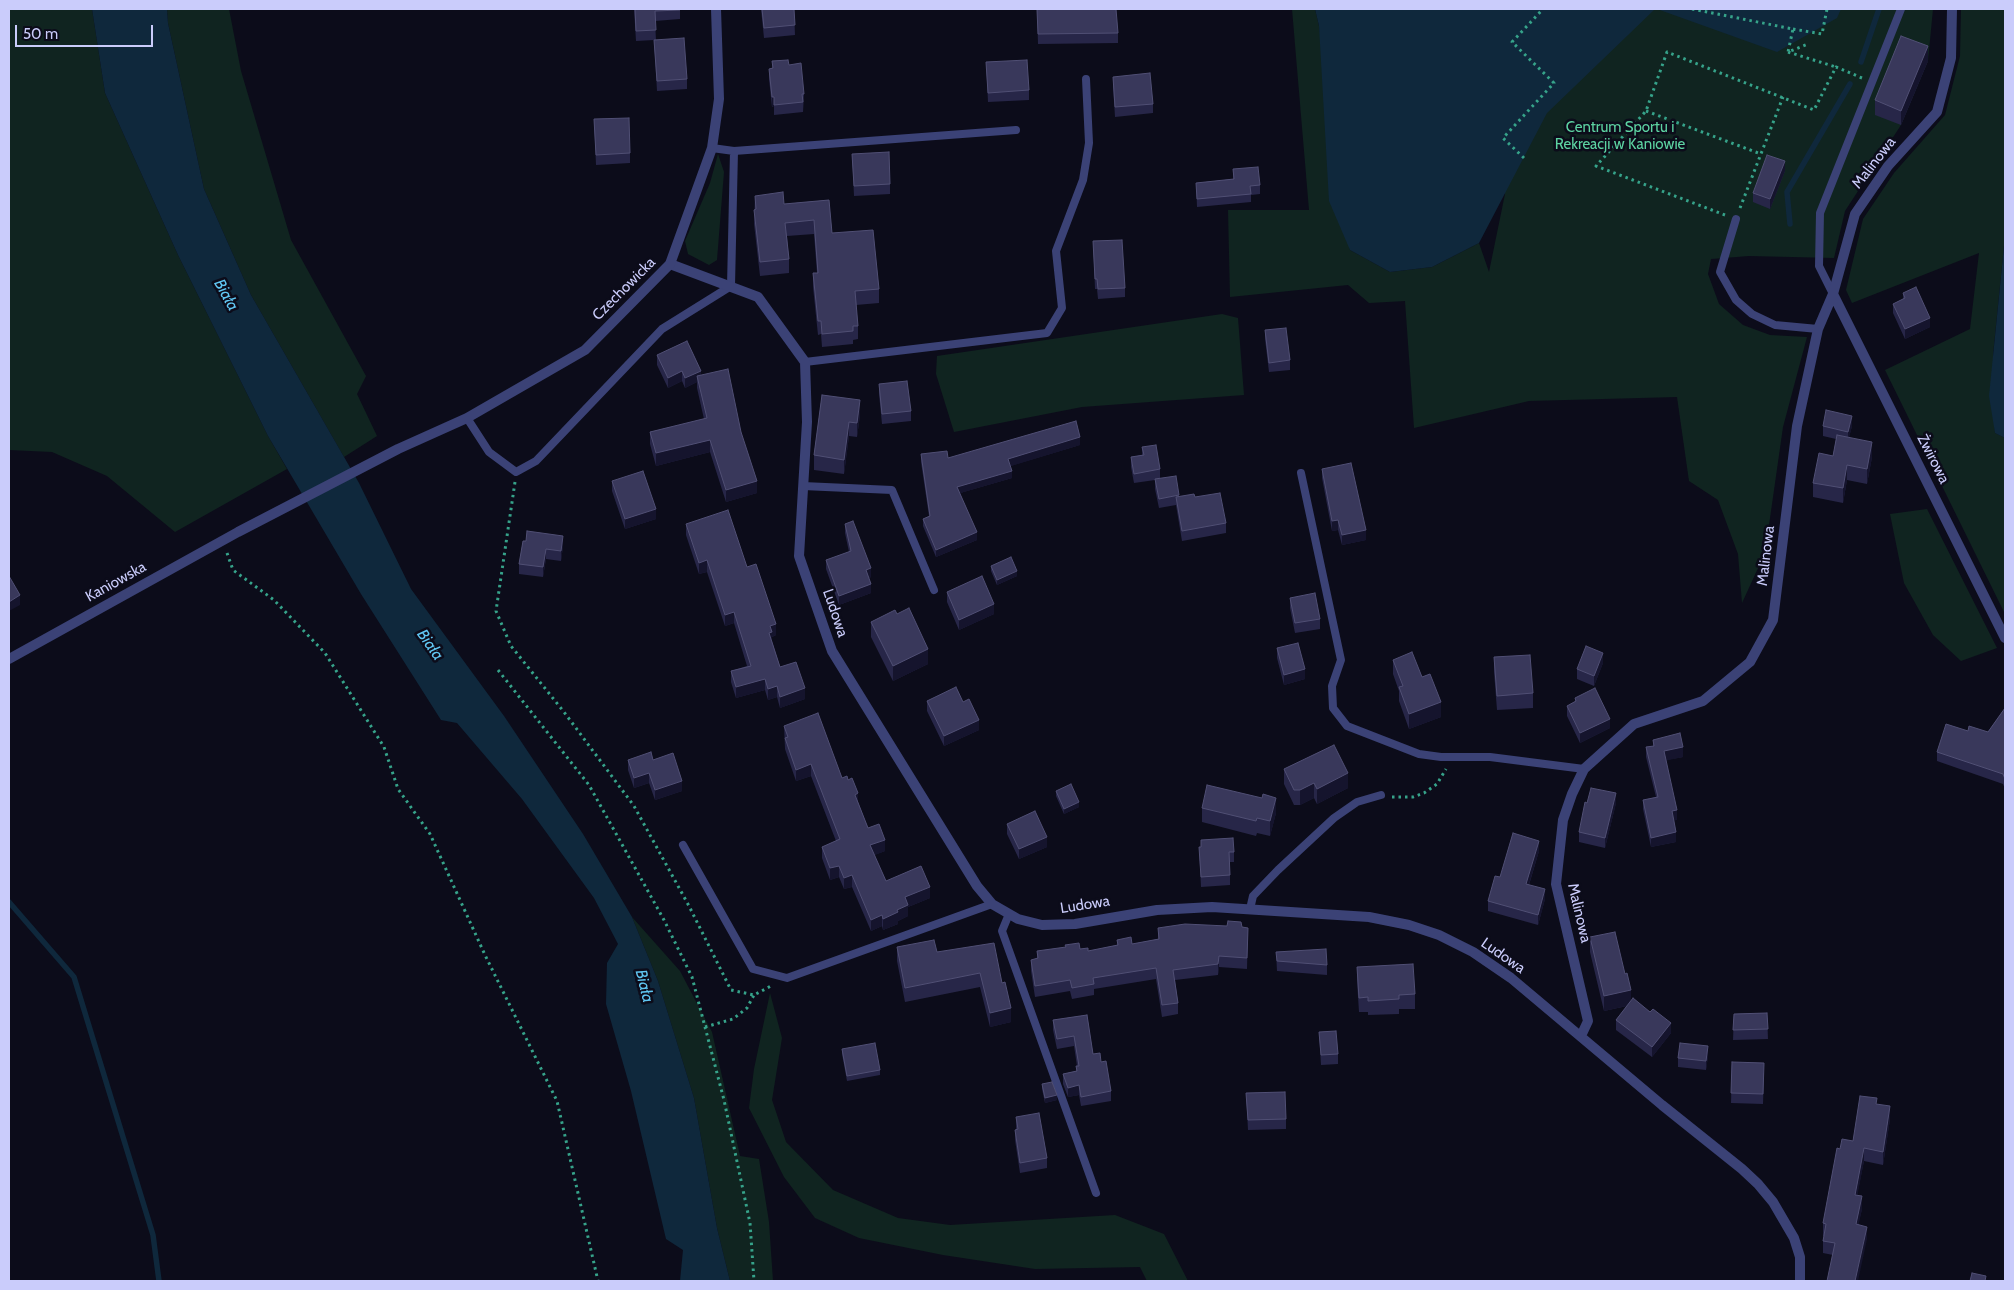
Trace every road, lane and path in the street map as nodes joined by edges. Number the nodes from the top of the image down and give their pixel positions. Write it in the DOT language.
graph roads {
  1 [pos="716,9"];
  2 [pos="1543,9"];
  3 [pos="1692,9"];
  4 [pos="1827,9"];
  5 [pos="1901,9"];
  6 [pos="1952,9"];
  7 [pos="1793,29"];
  8 [pos="1808,44"];
  9 [pos="1788,52"];
  10 [pos="1836,67"];
  11 [pos="1086,79"];
  12 [pos="1872,81"];
  13 [pos="1783,97"];
  14 [pos="1646,111"];
  15 [pos="1016,130"];
  16 [pos="712,148"];
  17 [pos="734,150"];
  18 [pos="1761,154"];
  19 [pos="1524,158"];
  20 [pos="1736,219"];
  21 [pos="670,264"];
  22 [pos="731,286"];
  23 [pos="1834,294"];
  24 [pos="1818,329"];
  25 [pos="806,362"];
  26 [pos="467,418"];
  27 [pos="516,472"];
  28 [pos="1301,472"];
  29 [pos="803,486"];
  30 [pos="238,532"];
  31 [pos="222,541"];
  32 [pos="934,590"];
  33 [pos="2005,638"];
  34 [pos="9,658"];
  35 [pos="498,670"];
  36 [pos="1452,757"];
  37 [pos="1584,769"];
  38 [pos="1381,795"];
  39 [pos="682,845"];
  40 [pos="992,904"];
  41 [pos="1250,909"];
  42 [pos="1010,914"];
  43 [pos="787,978"];
  44 [pos="754,995"];
  45 [pos="705,1027"];
  46 [pos="1581,1036"];
  47 [pos="1096,1193"];
  48 [pos="598,1281"];
  49 [pos="754,1281"];
  50 [pos="1800,1281"];
  1 -- 16 [label="street, Czechowicka"];
  2 -- 19 [label="path"];
  3 -- 7 [label="path"];
  4 -- 7 [label="path"];
  5 -- 12 [label="lane"];
  6 -- 23 [label="street, Malinowa"];
  7 -- 9 [label="path"];
  8 -- 9 [label="path"];
  9 -- 10 [label="path"];
  10 -- 12 [label="path"];
  10 -- 13 [label="path"];
  11 -- 25 [label="lane"];
  12 -- 23 [label="lane"];
  13 -- 14 [label="path"];
  13 -- 18 [label="path"];
  14 -- 18 [label="path"];
  14 -- 20 [label="path"];
  15 -- 17 [label="lane"];
  16 -- 17 [label="lane"];
  16 -- 21 [label="street, Czechowicka"];
  17 -- 22 [label="lane"];
  18 -- 20 [label="path"];
  20 -- 24 [label="lane"];
  21 -- 22 [label="street"];
  21 -- 26 [label="street, Czechowicka"];
  22 -- 25 [label="street"];
  22 -- 27 [label="lane"];
  23 -- 24 [label="street, Malinowa"];
  23 -- 33 [label="street, Żwirowa"];
  24 -- 37 [label="street, Malinowa"];
  25 -- 29 [label="street, Ludowa"];
  26 -- 27 [label="lane"];
  26 -- 30 [label="street, Czechowicka"];
  27 -- 44 [label="path"];
  28 -- 36 [label="lane"];
  29 -- 32 [label="lane"];
  29 -- 40 [label="street, Ludowa"];
  30 -- 31 [label="street, Kaniowska"];
  31 -- 34 [label="street, Kaniowska"];
  31 -- 48 [label="path"];
  35 -- 45 [label="path"];
  36 -- 37 [label="lane"];
  36 -- 38 [label="path"];
  37 -- 46 [label="street, Malinowa"];
  38 -- 41 [label="lane"];
  39 -- 43 [label="lane"];
  40 -- 42 [label="street, Ludowa"];
  40 -- 43 [label="lane"];
  41 -- 42 [label="street, Ludowa"];
  41 -- 46 [label="street, Ludowa"];
  42 -- 47 [label="lane"];
  43 -- 44 [label="path"];
  44 -- 45 [label="path"];
  45 -- 49 [label="path"];
  46 -- 50 [label="street, Ludowa"];
}
